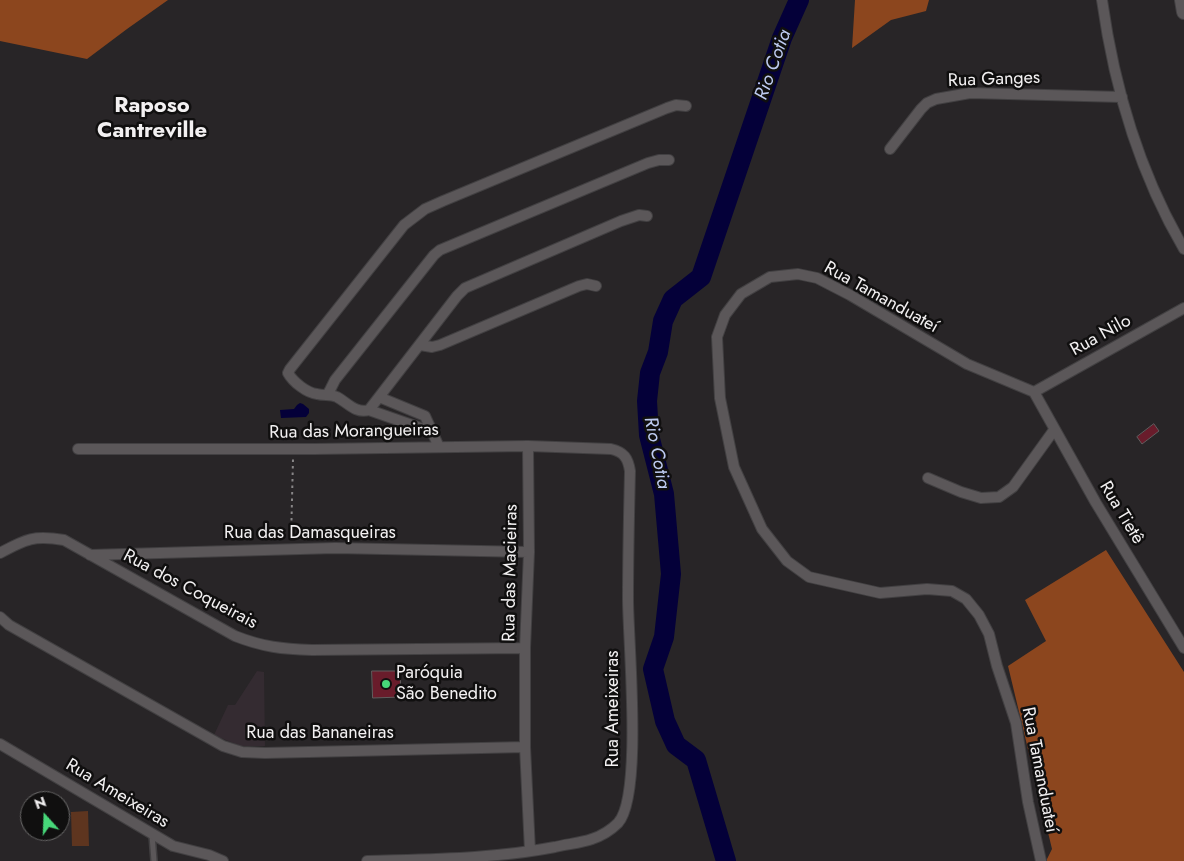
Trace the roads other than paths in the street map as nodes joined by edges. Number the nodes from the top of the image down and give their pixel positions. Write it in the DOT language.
graph roads {
  1 [pos="1102,0"];
  2 [pos="1182,0"];
  3 [pos="1184,12"];
  4 [pos="1122,96"];
  5 [pos="686,106"];
  6 [pos="890,149"];
  7 [pos="669,160"];
  8 [pos="647,216"];
  9 [pos="1184,249"];
  10 [pos="596,286"];
  11 [pos="1184,308"];
  12 [pos="420,345"];
  13 [pos="1034,392"];
  14 [pos="328,394"];
  15 [pos="378,397"];
  16 [pos="402,407"];
  17 [pos="370,410"];
  18 [pos="397,420"];
  19 [pos="1054,430"];
  20 [pos="432,432"];
  21 [pos="528,446"];
  22 [pos="439,448"];
  23 [pos="78,449"];
  24 [pos="626,457"];
  25 [pos="928,478"];
  26 [pos="0,552"];
  27 [pos="529,552"];
  28 [pos="90,555"];
  29 [pos="0,617"];
  30 [pos="525,648"];
  31 [pos="1184,648"];
  32 [pos="0,744"];
  33 [pos="525,748"];
  34 [pos="152,834"];
  35 [pos="530,856"];
  36 [pos="460,860"];
  37 [pos="154,861"];
  38 [pos="223,861"];
  39 [pos="367,861"];
  40 [pos="1041,861"];
  1 -- 4 [label="street"];
  2 -- 3 [label="street"];
  4 -- 6 [label="street, Rua Ganges"];
  4 -- 9 [label="street"];
  5 -- 14 [label="street"];
  7 -- 14 [label="street"];
  8 -- 12 [label="street"];
  10 -- 12 [label="street"];
  11 -- 13 [label="street, Rua Nilo"];
  12 -- 15 [label="street"];
  13 -- 19 [label="street, Rua Tietê"];
  13 -- 40 [label="street, Rua Tamanduateí"];
  14 -- 17 [label="street"];
  15 -- 16 [label="street"];
  15 -- 17 [label="street"];
  16 -- 18 [label="street"];
  16 -- 20 [label="street"];
  17 -- 18 [label="street"];
  18 -- 20 [label="street"];
  19 -- 25 [label="street"];
  19 -- 31 [label="street, Rua Tietê"];
  20 -- 22 [label="street"];
  21 -- 22 [label="street, Rua das Morangueiras"];
  21 -- 24 [label="street, Rua das Morangueiras"];
  21 -- 27 [label="street, Rua das Macieiras"];
  22 -- 23 [label="street, Rua das Morangueiras"];
  24 -- 35 [label="street, Rua Ameixeiras"];
  26 -- 28 [label="street, Rua dos Coqueirais"];
  27 -- 28 [label="street, Rua das Damasqueiras"];
  27 -- 30 [label="street, Rua das Macieiras"];
  28 -- 30 [label="street, Rua dos Coqueirais"];
  29 -- 33 [label="street, Rua das Bananeiras"];
  30 -- 33 [label="street, Rua das Macieiras"];
  32 -- 34 [label="street, Rua Ameixeiras"];
  33 -- 35 [label="street, Rua das Macieiras"];
  34 -- 37 [label="lane"];
  34 -- 38 [label="street, Rua Ameixeiras"];
  35 -- 36 [label="street, Rua Ameixeiras"];
  36 -- 39 [label="street, Rua Ameixeiras"];
}
